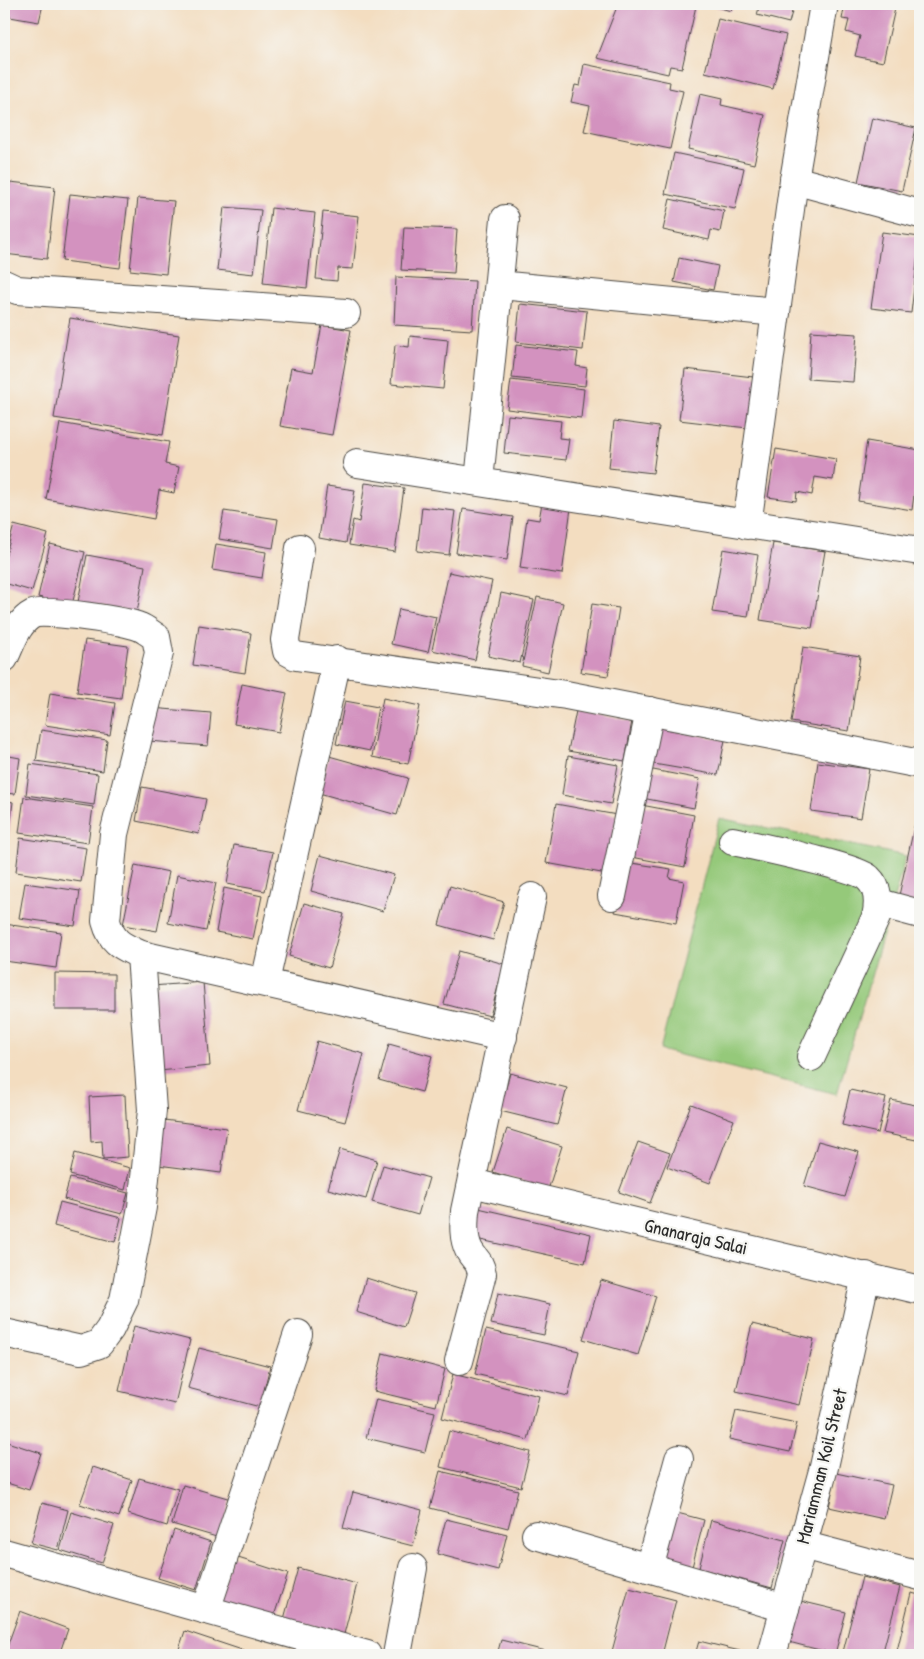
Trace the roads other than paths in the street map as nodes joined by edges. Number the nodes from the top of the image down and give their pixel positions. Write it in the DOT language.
graph roads {
  1 [pos="824,4"];
  2 [pos="794,180"];
  3 [pos="920,214"];
  4 [pos="505,219"];
  5 [pos="4,284"];
  6 [pos="499,285"];
  7 [pos="776,312"];
  8 [pos="346,313"];
  9 [pos="357,463"];
  10 [pos="479,482"];
  11 [pos="746,525"];
  12 [pos="300,548"];
  13 [pos="920,551"];
  14 [pos="4,658"];
  15 [pos="337,660"];
  16 [pos="650,711"];
  17 [pos="920,764"];
  18 [pos="733,840"];
  19 [pos="612,896"];
  20 [pos="532,897"];
  21 [pos="879,903"];
  22 [pos="920,914"];
  23 [pos="141,955"];
  24 [pos="265,982"];
  25 [pos="503,1038"];
  26 [pos="811,1057"];
  27 [pos="472,1183"];
  28 [pos="866,1276"];
  29 [pos="920,1290"];
  30 [pos="4,1333"];
  31 [pos="298,1334"];
  32 [pos="459,1361"];
  33 [pos="679,1459"];
  34 [pos="536,1535"];
  35 [pos="802,1545"];
  36 [pos="4,1553"];
  37 [pos="414,1568"];
  38 [pos="650,1568"];
  39 [pos="920,1576"];
  40 [pos="785,1608"];
  41 [pos="206,1610"];
  42 [pos="367,1655"];
  43 [pos="397,1655"];
  44 [pos="775,1655"];
  1 -- 2 [label="street"];
  2 -- 3 [label="street"];
  2 -- 7 [label="street"];
  4 -- 6 [label="street"];
  5 -- 8 [label="street"];
  6 -- 7 [label="street"];
  6 -- 10 [label="street"];
  7 -- 11 [label="street"];
  9 -- 10 [label="street"];
  10 -- 11 [label="street"];
  11 -- 13 [label="street"];
  12 -- 15 [label="street"];
  14 -- 23 [label="street"];
  15 -- 16 [label="street"];
  15 -- 24 [label="street"];
  16 -- 17 [label="street"];
  16 -- 19 [label="street"];
  18 -- 21 [label="street"];
  20 -- 25 [label="street"];
  21 -- 22 [label="street"];
  21 -- 26 [label="street"];
  23 -- 24 [label="street"];
  23 -- 30 [label="street"];
  24 -- 25 [label="street"];
  25 -- 27 [label="street"];
  27 -- 28 [label="street, Gnanaraja Salai"];
  27 -- 32 [label="street"];
  28 -- 29 [label="street, Gnanaraja Salai"];
  28 -- 35 [label="street, Mariamman Koil Street"];
  31 -- 41 [label="street"];
  33 -- 38 [label="street"];
  34 -- 38 [label="street"];
  35 -- 39 [label="street"];
  35 -- 40 [label="street, Mariamman Koil Street"];
  36 -- 41 [label="street"];
  37 -- 43 [label="street"];
  38 -- 40 [label="street"];
  40 -- 44 [label="street, Mariamman Koil Street"];
  41 -- 42 [label="street"];
}
